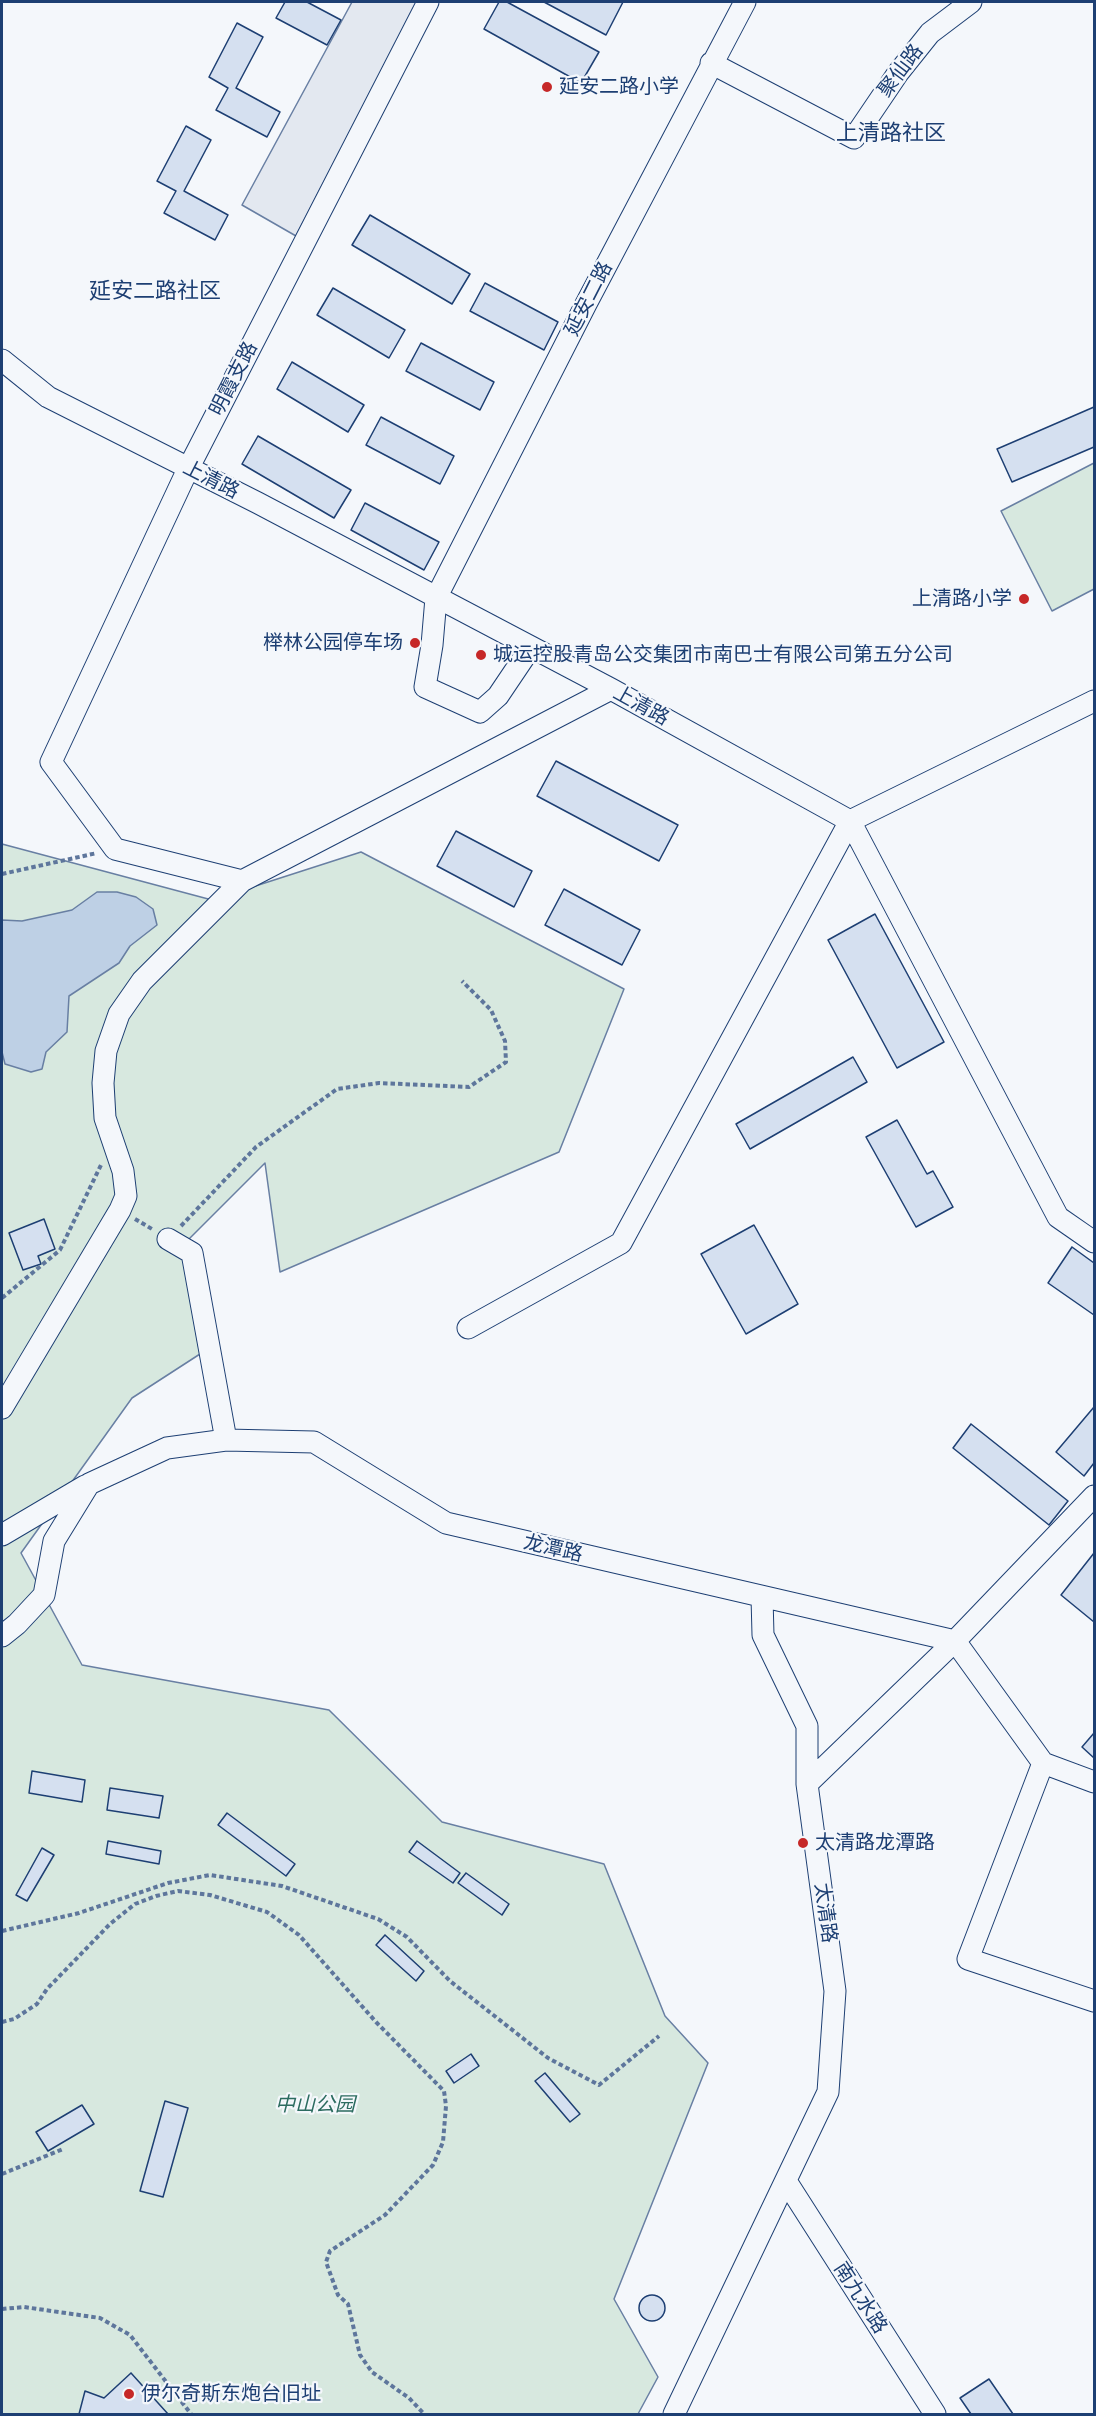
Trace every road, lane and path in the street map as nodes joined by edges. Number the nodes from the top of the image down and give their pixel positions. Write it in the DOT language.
graph roads {
  1 [pos="428,2"];
  2 [pos="745,2"];
  3 [pos="971,2"];
  4 [pos="711,63"];
  5 [pos="2,360"];
  6 [pos="189,469"];
  7 [pos="436,598"];
  8 [pos="531,647"];
  9 [pos="611,689"];
  10 [pos="1095,701"];
  11 [pos="850,821"];
  12 [pos="115,849"];
  13 [pos="2,874"];
  14 [pos="242,881"];
  15 [pos="462,981"];
  16 [pos="112,1141"];
  17 [pos="120,1210"];
  18 [pos="168,1239"];
  19 [pos="1095,1242"];
  20 [pos="2,1298"];
  21 [pos="468,1328"];
  22 [pos="2,1408"];
  23 [pos="226,1440"];
  24 [pos="89,1484"];
  25 [pos="1095,1496"];
  26 [pos="2,1535"];
  27 [pos="762,1597"];
  28 [pos="2,1636"];
  29 [pos="955,1641"];
  30 [pos="1043,1763"];
  31 [pos="1095,1782"];
  32 [pos="807,1784"];
  33 [pos="2,1931"];
  34 [pos="1095,2001"];
  35 [pos="2,2022"];
  36 [pos="659,2036"];
  37 [pos="63,2150"];
  38 [pos="2,2174"];
  39 [pos="786,2181"];
  40 [pos="2,2309"];
  41 [pos="191,2415"];
  42 [pos="424,2415"];
  43 [pos="674,2415"];
  44 [pos="935,2415"];
  1 -- 6 [label="street, 明霞支路"];
  2 -- 4 [label="street, 延安二路"];
  3 -- 4 [label="street, 聚仙路"];
  4 -- 7 [label="street, 延安二路"];
  5 -- 6 [label="street, 上清路"];
  6 -- 7 [label="street, 上清路"];
  6 -- 12 [label="street, 明霞支路"];
  7 -- 8 [label="street, 上清路"];
  7 -- 8 [label="street"];
  8 -- 9 [label="street, 上清路"];
  9 -- 11 [label="street, 上清路"];
  9 -- 14 [label="street"];
  10 -- 11 [label="street"];
  11 -- 19 [label="street"];
  11 -- 21 [label="street"];
  12 -- 13 [label="path"];
  12 -- 14 [label="street"];
  14 -- 16 [label="street"];
  15 -- 18 [label="path"];
  16 -- 17 [label="street"];
  16 -- 20 [label="path"];
  17 -- 18 [label="path"];
  17 -- 22 [label="street"];
  18 -- 23 [label="street"];
  23 -- 24 [label="street, 龙潭路"];
  23 -- 27 [label="street, 龙潭路"];
  24 -- 26 [label="street, 龙潭路"];
  24 -- 28 [label="street"];
  25 -- 29 [label="street"];
  27 -- 29 [label="street, 龙潭路"];
  27 -- 32 [label="street, 太清路"];
  29 -- 30 [label="street"];
  29 -- 32 [label="street"];
  30 -- 31 [label="street"];
  30 -- 34 [label="street"];
  32 -- 39 [label="street, 太清路"];
  33 -- 36 [label="path"];
  35 -- 42 [label="path"];
  37 -- 38 [label="path"];
  39 -- 43 [label="street, 太清路"];
  39 -- 44 [label="street, 南九水路"];
  40 -- 41 [label="path"];
}
